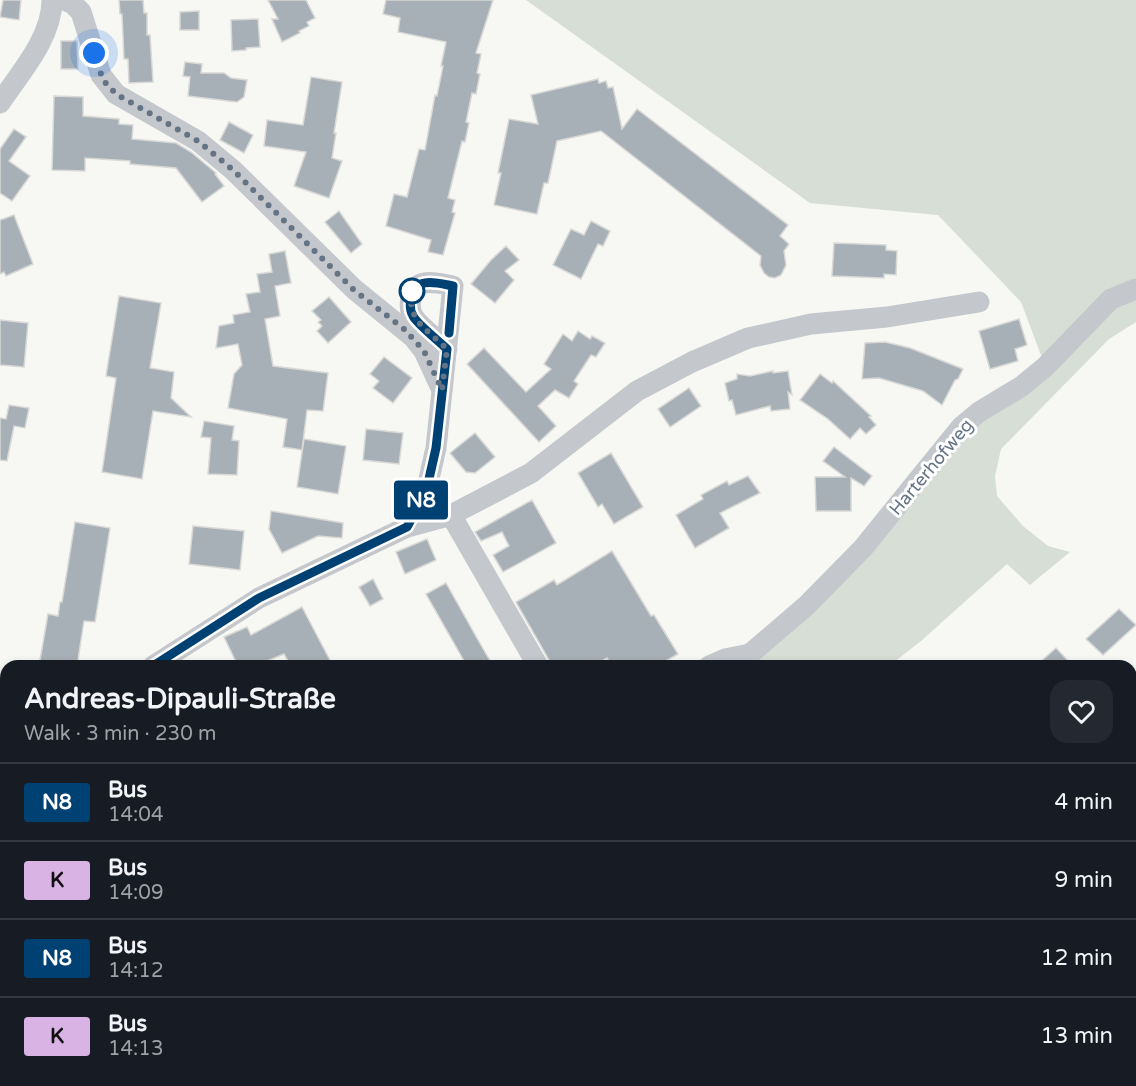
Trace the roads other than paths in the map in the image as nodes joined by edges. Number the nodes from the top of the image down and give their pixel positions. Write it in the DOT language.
graph roads {
  1 [pos="52,0"];
  2 [pos="65,0"];
  3 [pos="0,103"];
  4 [pos="1136,290"];
  5 [pos="979,302"];
  6 [pos="447,349"];
  7 [pos="442,390"];
  8 [pos="451,515"];
  9 [pos="407,527"];
  10 [pos="162,660"];
  11 [pos="535,660"];
  12 [pos="722,660"];
  13 [pos="747,660"];
  1 -- 3 [label="street"];
  2 -- 7 [label="street"];
  4 -- 13 [label="street, Harterhofweg"];
  5 -- 8 [label="street"];
  6 -- 6 [label="street"];
  6 -- 7 [label="street"];
  7 -- 9 [label="street"];
  8 -- 9 [label="street"];
  8 -- 11 [label="street"];
  9 -- 10 [label="street"];
  12 -- 13 [label="street"];
}
